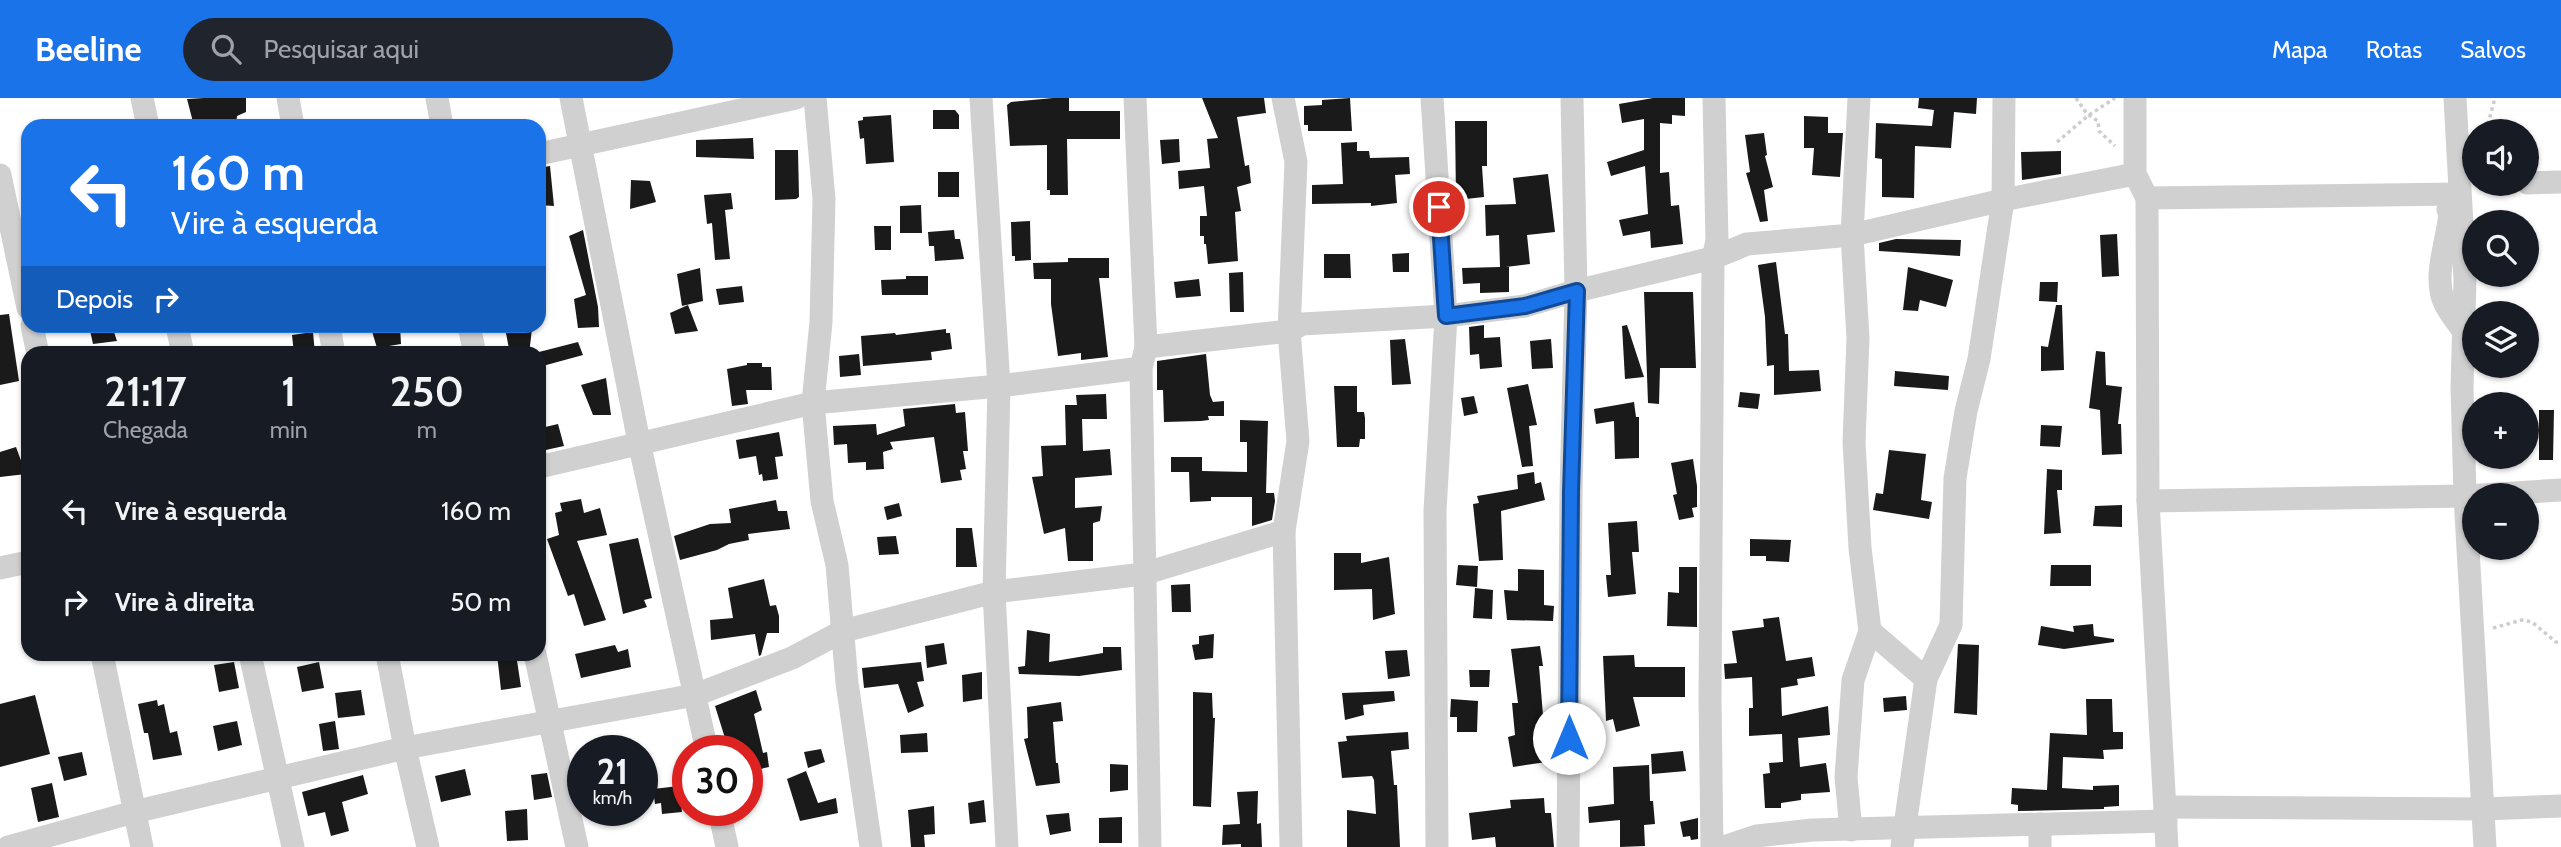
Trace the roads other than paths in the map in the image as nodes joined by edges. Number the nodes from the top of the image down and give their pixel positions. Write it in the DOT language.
graph roads {
  1 [pos="142,98"];
  2 [pos="288,98"];
  3 [pos="437,98"];
  4 [pos="571,98"];
  5 [pos="796,98"];
  6 [pos="815,98"];
  7 [pos="981,98"];
  8 [pos="1135,98"];
  9 [pos="1283,98"];
  10 [pos="1432,98"];
  11 [pos="1572,98"];
  12 [pos="1714,98"];
  13 [pos="1859,98"];
  14 [pos="2004,98"];
  15 [pos="2135,98"];
  16 [pos="2455,98"];
  17 [pos="736,105"];
  18 [pos="146,119"];
  19 [pos="292,119"];
  20 [pos="441,119"];
  21 [pos="579,146"];
  22 [pos="546,153"];
  23 [pos="2135,164"];
  24 [pos="2462,167"];
  25 [pos="0,175"];
  26 [pos="2561,182"];
  27 [pos="2539,183"];
  28 [pos="2462,187"];
  29 [pos="2432,194"];
  30 [pos="2464,196"];
  31 [pos="2147,198"];
  32 [pos="2003,200"];
  33 [pos="1852,235"];
  34 [pos="14,249"];
  35 [pos="1713,258"];
  36 [pos="21,278"];
  37 [pos="1577,291"];
  38 [pos="2465,301"];
  39 [pos="1446,316"];
  40 [pos="2462,329"];
  41 [pos="1289,331"];
  42 [pos="1144,358"];
  43 [pos="2462,378"];
  44 [pos="999,386"];
  45 [pos="813,403"];
  46 [pos="639,442"];
  47 [pos="546,465"];
  48 [pos="2465,483"];
  49 [pos="2561,490"];
  50 [pos="2539,491"];
  51 [pos="2462,496"];
  52 [pos="2148,501"];
  53 [pos="1284,531"];
  54 [pos="2469,560"];
  55 [pos="21,564"];
  56 [pos="0,568"];
  57 [pos="1143,574"];
  58 [pos="994,592"];
  59 [pos="843,631"];
  60 [pos="1870,631"];
  61 [pos="103,661"];
  62 [pos="252,661"];
  63 [pos="388,661"];
  64 [pos="536,661"];
  65 [pos="1926,678"];
  66 [pos="695,695"];
  67 [pos="548,722"];
  68 [pos="704,735"];
  69 [pos="405,748"];
  70 [pos="278,778"];
  71 [pos="2561,806"];
  72 [pos="2484,809"];
  73 [pos="134,812"];
  74 [pos="2166,814"];
  75 [pos="2040,824"];
  76 [pos="722,826"];
  77 [pos="1852,830"];
  78 [pos="1903,838"];
  79 [pos="8,847"];
  80 [pos="142,847"];
  81 [pos="292,847"];
  82 [pos="428,847"];
  83 [pos="577,847"];
  84 [pos="727,847"];
  85 [pos="871,847"];
  86 [pos="1007,847"];
  87 [pos="1150,847"];
  88 [pos="1292,847"];
  89 [pos="1437,847"];
  90 [pos="1568,847"];
  91 [pos="1712,847"];
  92 [pos="1724,847"];
  93 [pos="2040,847"];
  94 [pos="2167,847"];
  95 [pos="2485,847"];
  1 -- 18 [label="street"];
  2 -- 19 [label="street"];
  3 -- 20 [label="street"];
  4 -- 21 [label="street"];
  5 -- 17 [label="street"];
  6 -- 45 [label="street"];
  7 -- 44 [label="street"];
  8 -- 42 [label="street"];
  9 -- 41 [label="street"];
  10 -- 39 [label="street"];
  11 -- 37 [label="street"];
  12 -- 35 [label="street"];
  13 -- 33 [label="street"];
  14 -- 32 [label="street"];
  15 -- 23 [label="street"];
  16 -- 24 [label="street"];
  17 -- 21 [label="street"];
  21 -- 22 [label="street"];
  21 -- 46 [label="street"];
  23 -- 31 [label="street"];
  23 -- 32 [label="street"];
  25 -- 34 [label="street"];
  26 -- 27 [label="street"];
  28 -- 29 [label="street"];
  29 -- 31 [label="street"];
  29 -- 40 [label="street"];
  30 -- 38 [label="street"];
  31 -- 52 [label="street"];
  32 -- 33 [label="street"];
  32 -- 65 [label="street"];
  33 -- 35 [label="street"];
  33 -- 60 [label="street"];
  34 -- 36 [label="street"];
  35 -- 37 [label="street"];
  35 -- 91 [label="street"];
  37 -- 39 [label="street"];
  37 -- 90 [label="street"];
  39 -- 41 [label="street"];
  39 -- 89 [label="street"];
  41 -- 42 [label="street"];
  41 -- 53 [label="street"];
  42 -- 44 [label="street"];
  42 -- 57 [label="street"];
  43 -- 48 [label="street"];
  44 -- 45 [label="street"];
  44 -- 58 [label="street"];
  45 -- 46 [label="street"];
  45 -- 59 [label="street"];
  46 -- 47 [label="street"];
  46 -- 66 [label="street"];
  49 -- 50 [label="street"];
  51 -- 52 [label="street"];
  52 -- 74 [label="street"];
  53 -- 57 [label="street"];
  53 -- 88 [label="street"];
  54 -- 72 [label="street"];
  55 -- 56 [label="street"];
  57 -- 58 [label="street"];
  57 -- 87 [label="street"];
  58 -- 59 [label="street"];
  58 -- 86 [label="street"];
  59 -- 66 [label="street"];
  59 -- 85 [label="street"];
  60 -- 65 [label="street"];
  60 -- 77 [label="street"];
  61 -- 73 [label="street"];
  62 -- 70 [label="street"];
  63 -- 69 [label="street"];
  64 -- 67 [label="street"];
  65 -- 78 [label="street"];
  66 -- 67 [label="street"];
  66 -- 68 [label="street"];
  67 -- 69 [label="street"];
  67 -- 83 [label="street"];
  69 -- 70 [label="street"];
  69 -- 82 [label="street"];
  70 -- 73 [label="street"];
  70 -- 81 [label="street"];
  71 -- 72 [label="street"];
  72 -- 74 [label="street"];
  72 -- 95 [label="street"];
  73 -- 79 [label="street"];
  73 -- 80 [label="street"];
  74 -- 75 [label="street"];
  74 -- 94 [label="street"];
  75 -- 78 [label="street"];
  75 -- 93 [label="street"];
  76 -- 84 [label="street"];
  77 -- 78 [label="street"];
  77 -- 92 [label="street"];
}
